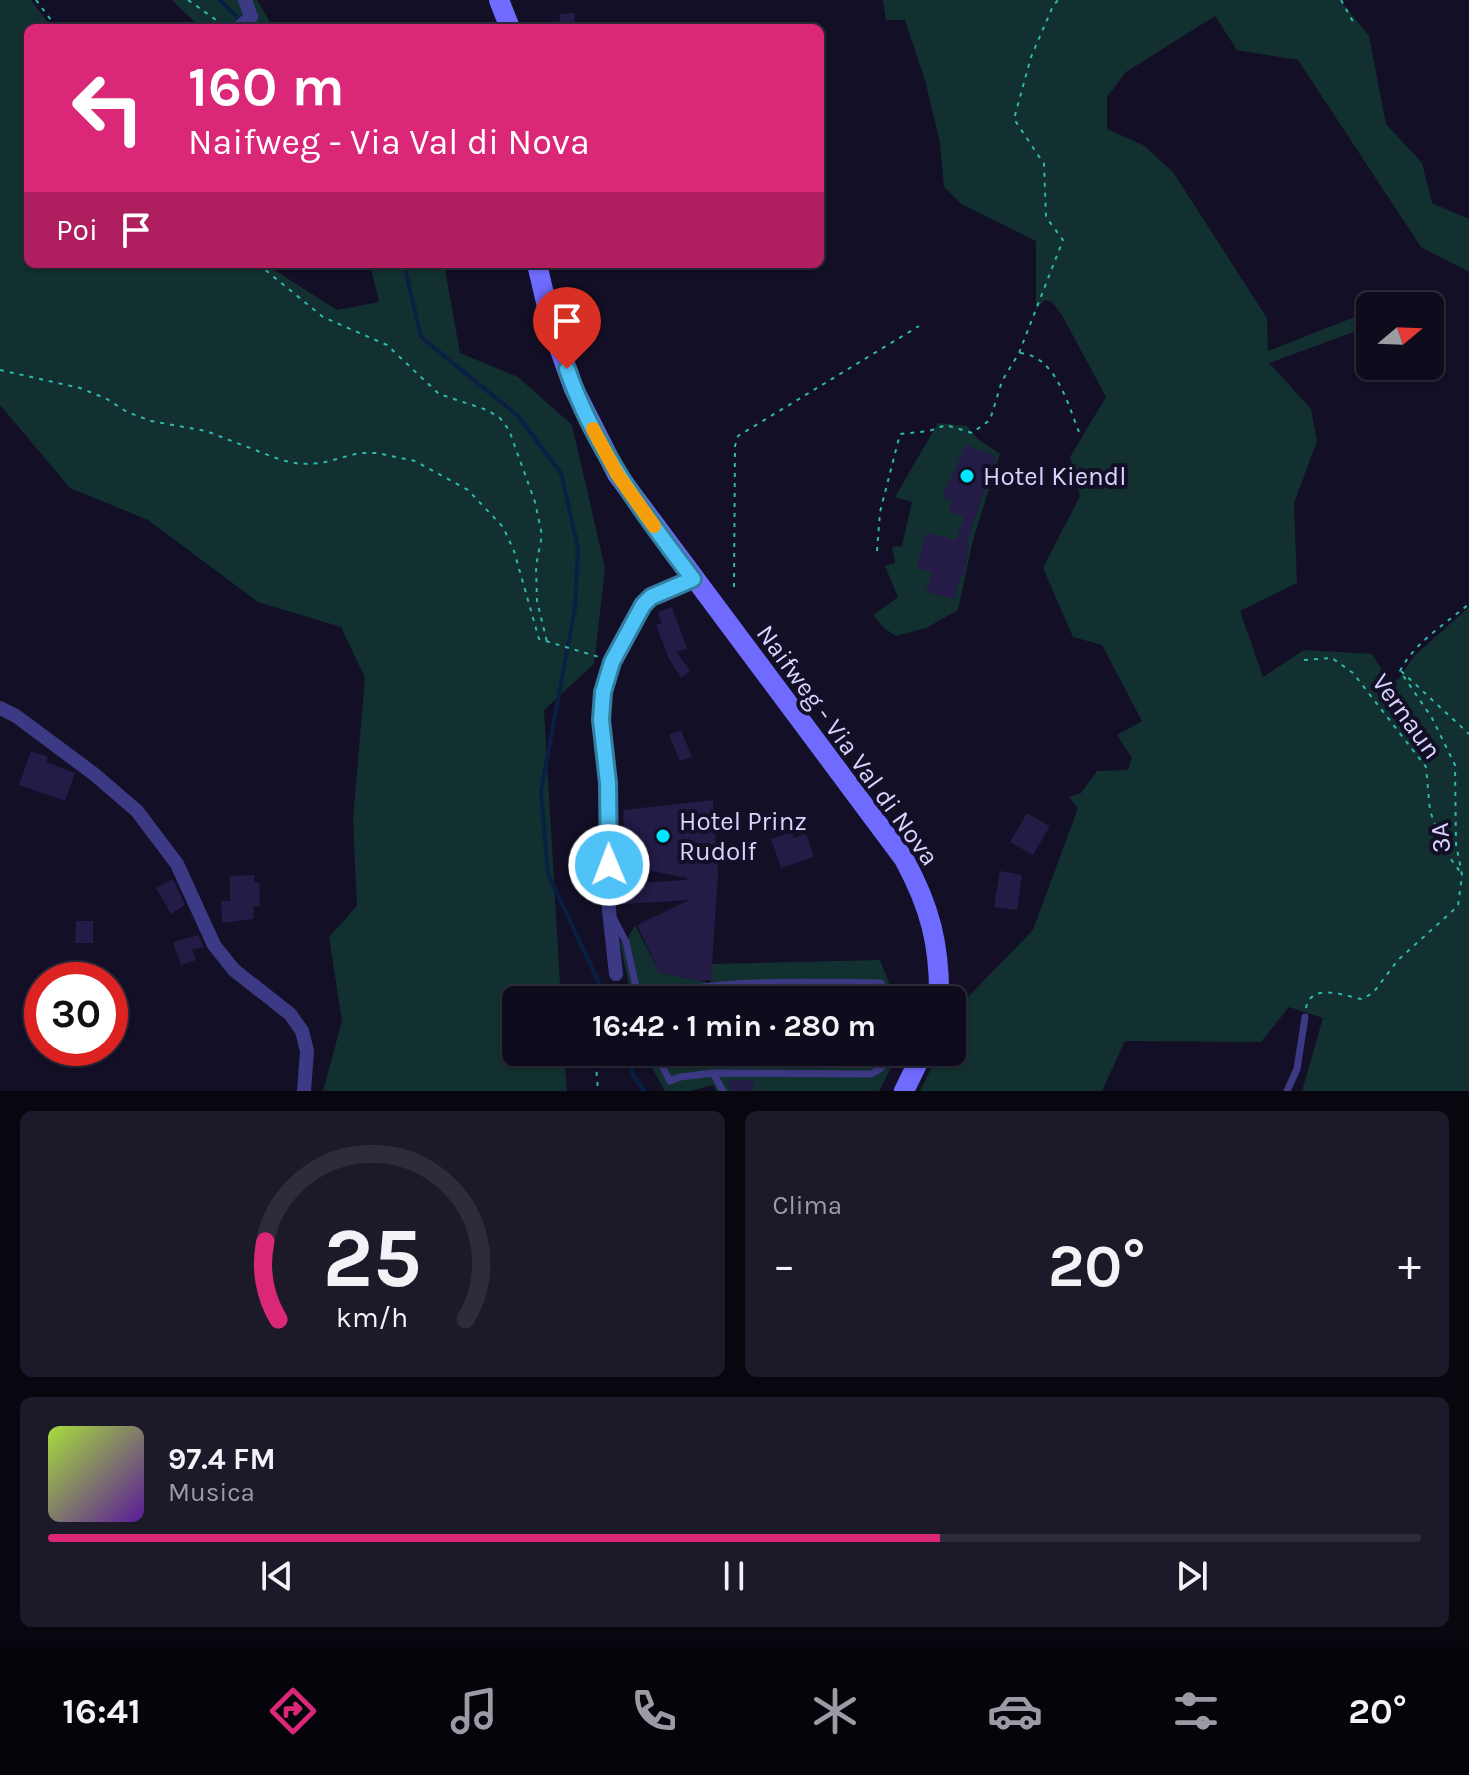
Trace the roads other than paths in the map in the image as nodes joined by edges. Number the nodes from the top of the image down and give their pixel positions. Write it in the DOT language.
graph roads {
  1 [pos="245,0"];
  2 [pos="499,0"];
  3 [pos="240,24"];
  4 [pos="508,24"];
  5 [pos="538,268"];
  6 [pos="693,579"];
  7 [pos="0,708"];
  8 [pos="609,910"];
  9 [pos="613,980"];
  10 [pos="881,983"];
  11 [pos="636,986"];
  12 [pos="735,986"];
  13 [pos="939,986"];
  14 [pos="1305,1017"];
  15 [pos="662,1066"];
  16 [pos="882,1066"];
  17 [pos="916,1066"];
  18 [pos="713,1073"];
  19 [pos="304,1091"];
  20 [pos="723,1091"];
  21 [pos="904,1091"];
  22 [pos="1287,1091"];
  1 -- 3 [label="street"];
  2 -- 4 [label="main road"];
  5 -- 6 [label="main road, Naifweg - Via Val di Nova"];
  6 -- 8 [label="street"];
  6 -- 13 [label="main road, Naifweg - Via Val di Nova"];
  7 -- 19 [label="street"];
  8 -- 9 [label="street"];
  8 -- 11 [label="lane"];
  10 -- 12 [label="lane"];
  14 -- 22 [label="lane"];
  15 -- 18 [label="lane"];
  16 -- 18 [label="lane"];
  17 -- 21 [label="main road"];
  18 -- 20 [label="lane"];
}
